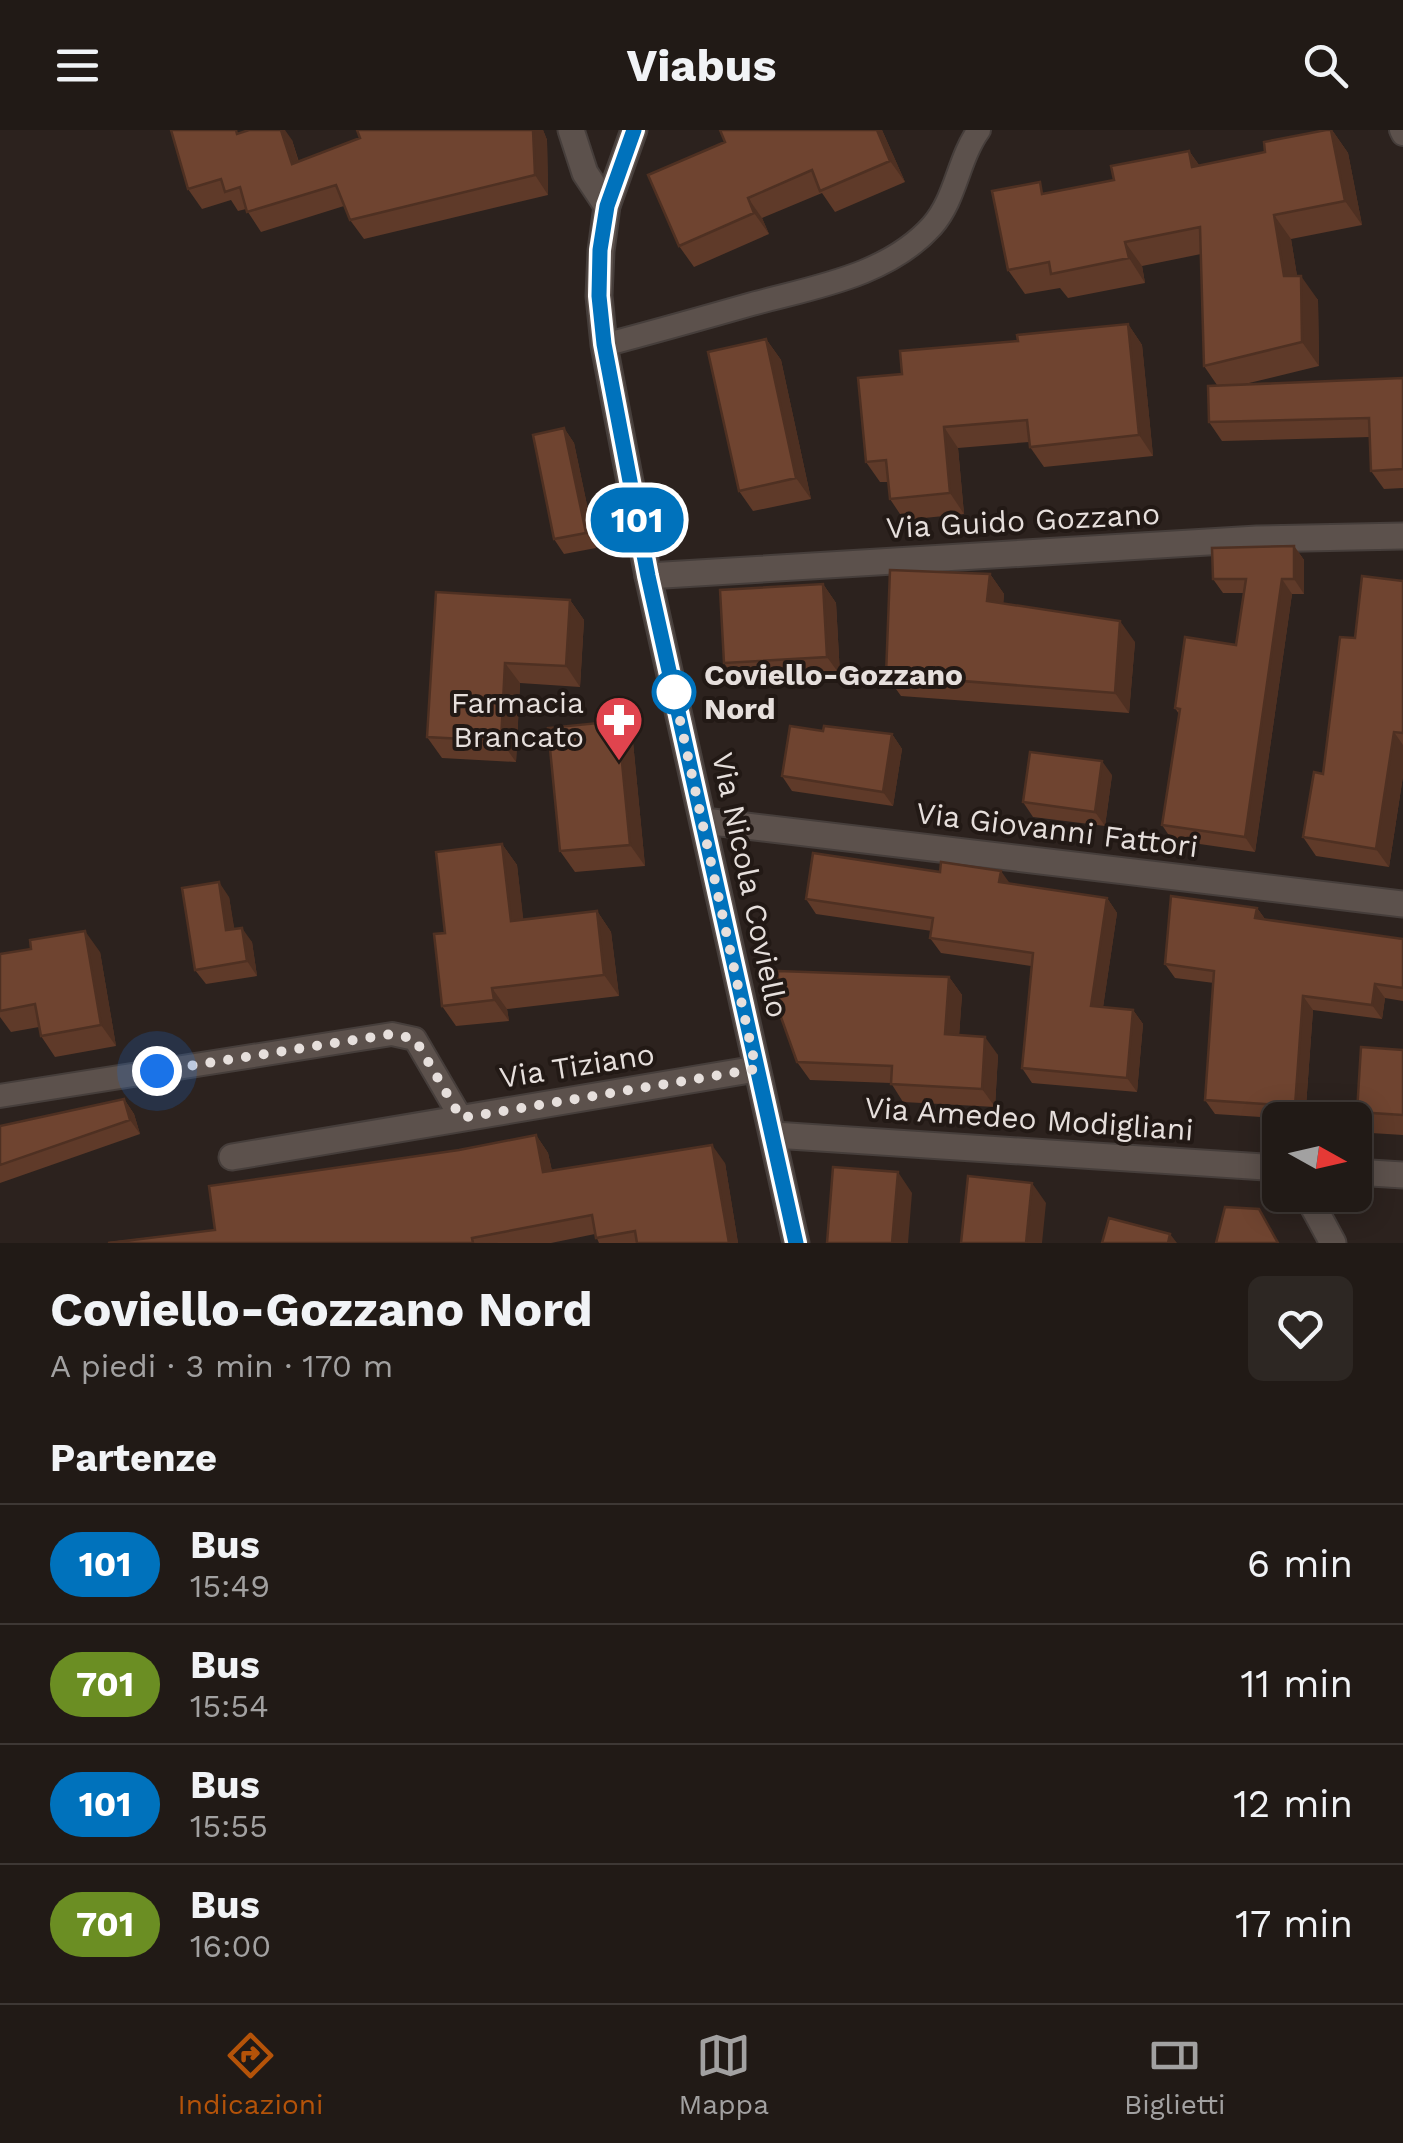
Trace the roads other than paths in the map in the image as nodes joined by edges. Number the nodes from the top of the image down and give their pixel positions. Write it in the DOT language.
graph roads {
  1 [pos="572,130"];
  2 [pos="634,130"];
  3 [pos="979,130"];
  4 [pos="607,206"];
  5 [pos="604,344"];
  6 [pos="1403,536"];
  7 [pos="648,576"];
  8 [pos="704,820"];
  9 [pos="1403,904"];
  10 [pos="756,1069"];
  11 [pos="0,1096"];
  12 [pos="461,1118"];
  13 [pos="774,1135"];
  14 [pos="232,1158"];
  15 [pos="1262,1167"];
  16 [pos="1372,1173"];
  17 [pos="1403,1176"];
  18 [pos="1316,1212"];
  19 [pos="796,1243"];
  20 [pos="1333,1243"];
  1 -- 4 [label="street"];
  2 -- 4 [label="street, Via Nicola Coviello"];
  3 -- 5 [label="lane"];
  4 -- 5 [label="street, Via Nicola Coviello"];
  5 -- 7 [label="street, Via Nicola Coviello"];
  6 -- 7 [label="street, Via Guido Gozzano"];
  7 -- 8 [label="street, Via Nicola Coviello"];
  8 -- 9 [label="street, Via Giovanni Fattori"];
  8 -- 10 [label="street, Via Nicola Coviello"];
  10 -- 12 [label="street, Via Tiziano"];
  10 -- 13 [label="street, Via Nicola Coviello"];
  11 -- 12 [label="lane"];
  12 -- 14 [label="street, Via Tiziano"];
  13 -- 15 [label="street, Via Amedeo Modigliani"];
  13 -- 19 [label="street, Via Nicola Coviello"];
  16 -- 17 [label="street"];
  18 -- 20 [label="street"];
}
